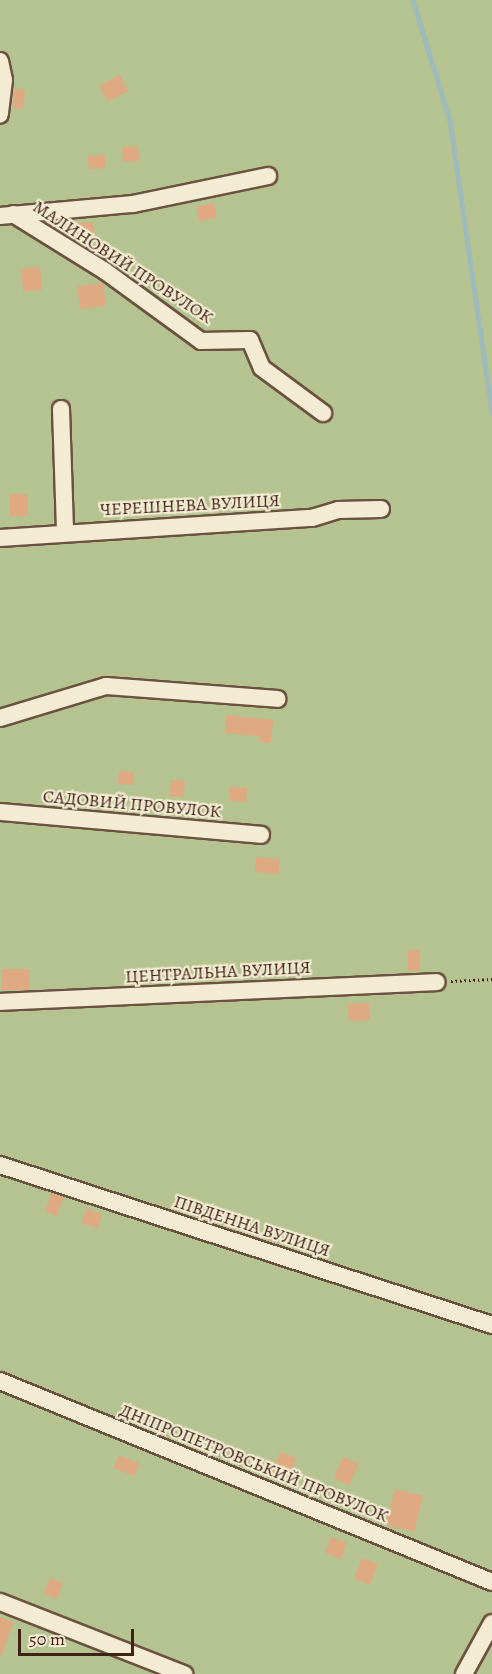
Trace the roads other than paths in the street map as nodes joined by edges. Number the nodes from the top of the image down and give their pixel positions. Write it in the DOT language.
graph roads {
  1 [pos="0,62"];
  2 [pos="0,116"];
  3 [pos="268,176"];
  4 [pos="7,215"];
  5 [pos="61,409"];
  6 [pos="323,412"];
  7 [pos="381,509"];
  8 [pos="65,531"];
  9 [pos="0,538"];
  10 [pos="278,699"];
  11 [pos="0,718"];
  12 [pos="0,812"];
  13 [pos="261,835"];
  14 [pos="437,982"];
  15 [pos="0,1002"];
  16 [pos="0,1165"];
  17 [pos="492,1324"];
  18 [pos="0,1381"];
  19 [pos="492,1582"];
  20 [pos="0,1602"];
  21 [pos="492,1623"];
  22 [pos="184,1674"];
  23 [pos="464,1674"];
  1 -- 2 [label="lane"];
  3 -- 4 [label="lane"];
  4 -- 6 [label="lane, МАЛИНОВИЙ ПРОВУЛОК"];
  5 -- 8 [label="lane"];
  7 -- 8 [label="lane, ЧЕРЕШНЕВА ВУЛИЦЯ"];
  8 -- 9 [label="lane, ЧЕРЕШНЕВА ВУЛИЦЯ"];
  10 -- 11 [label="lane"];
  12 -- 13 [label="lane, САДОВИЙ ПРОВУЛОК"];
  14 -- 15 [label="lane, ЦЕНТРАЛЬНА ВУЛИЦЯ"];
  16 -- 17 [label="lane, ПІВДЕННА ВУЛИЦЯ"];
  18 -- 19 [label="lane, ДНІПРОПЕТРОВСЬКИЙ ПРОВУЛОК"];
  20 -- 22 [label="lane"];
  21 -- 23 [label="lane"];
}
